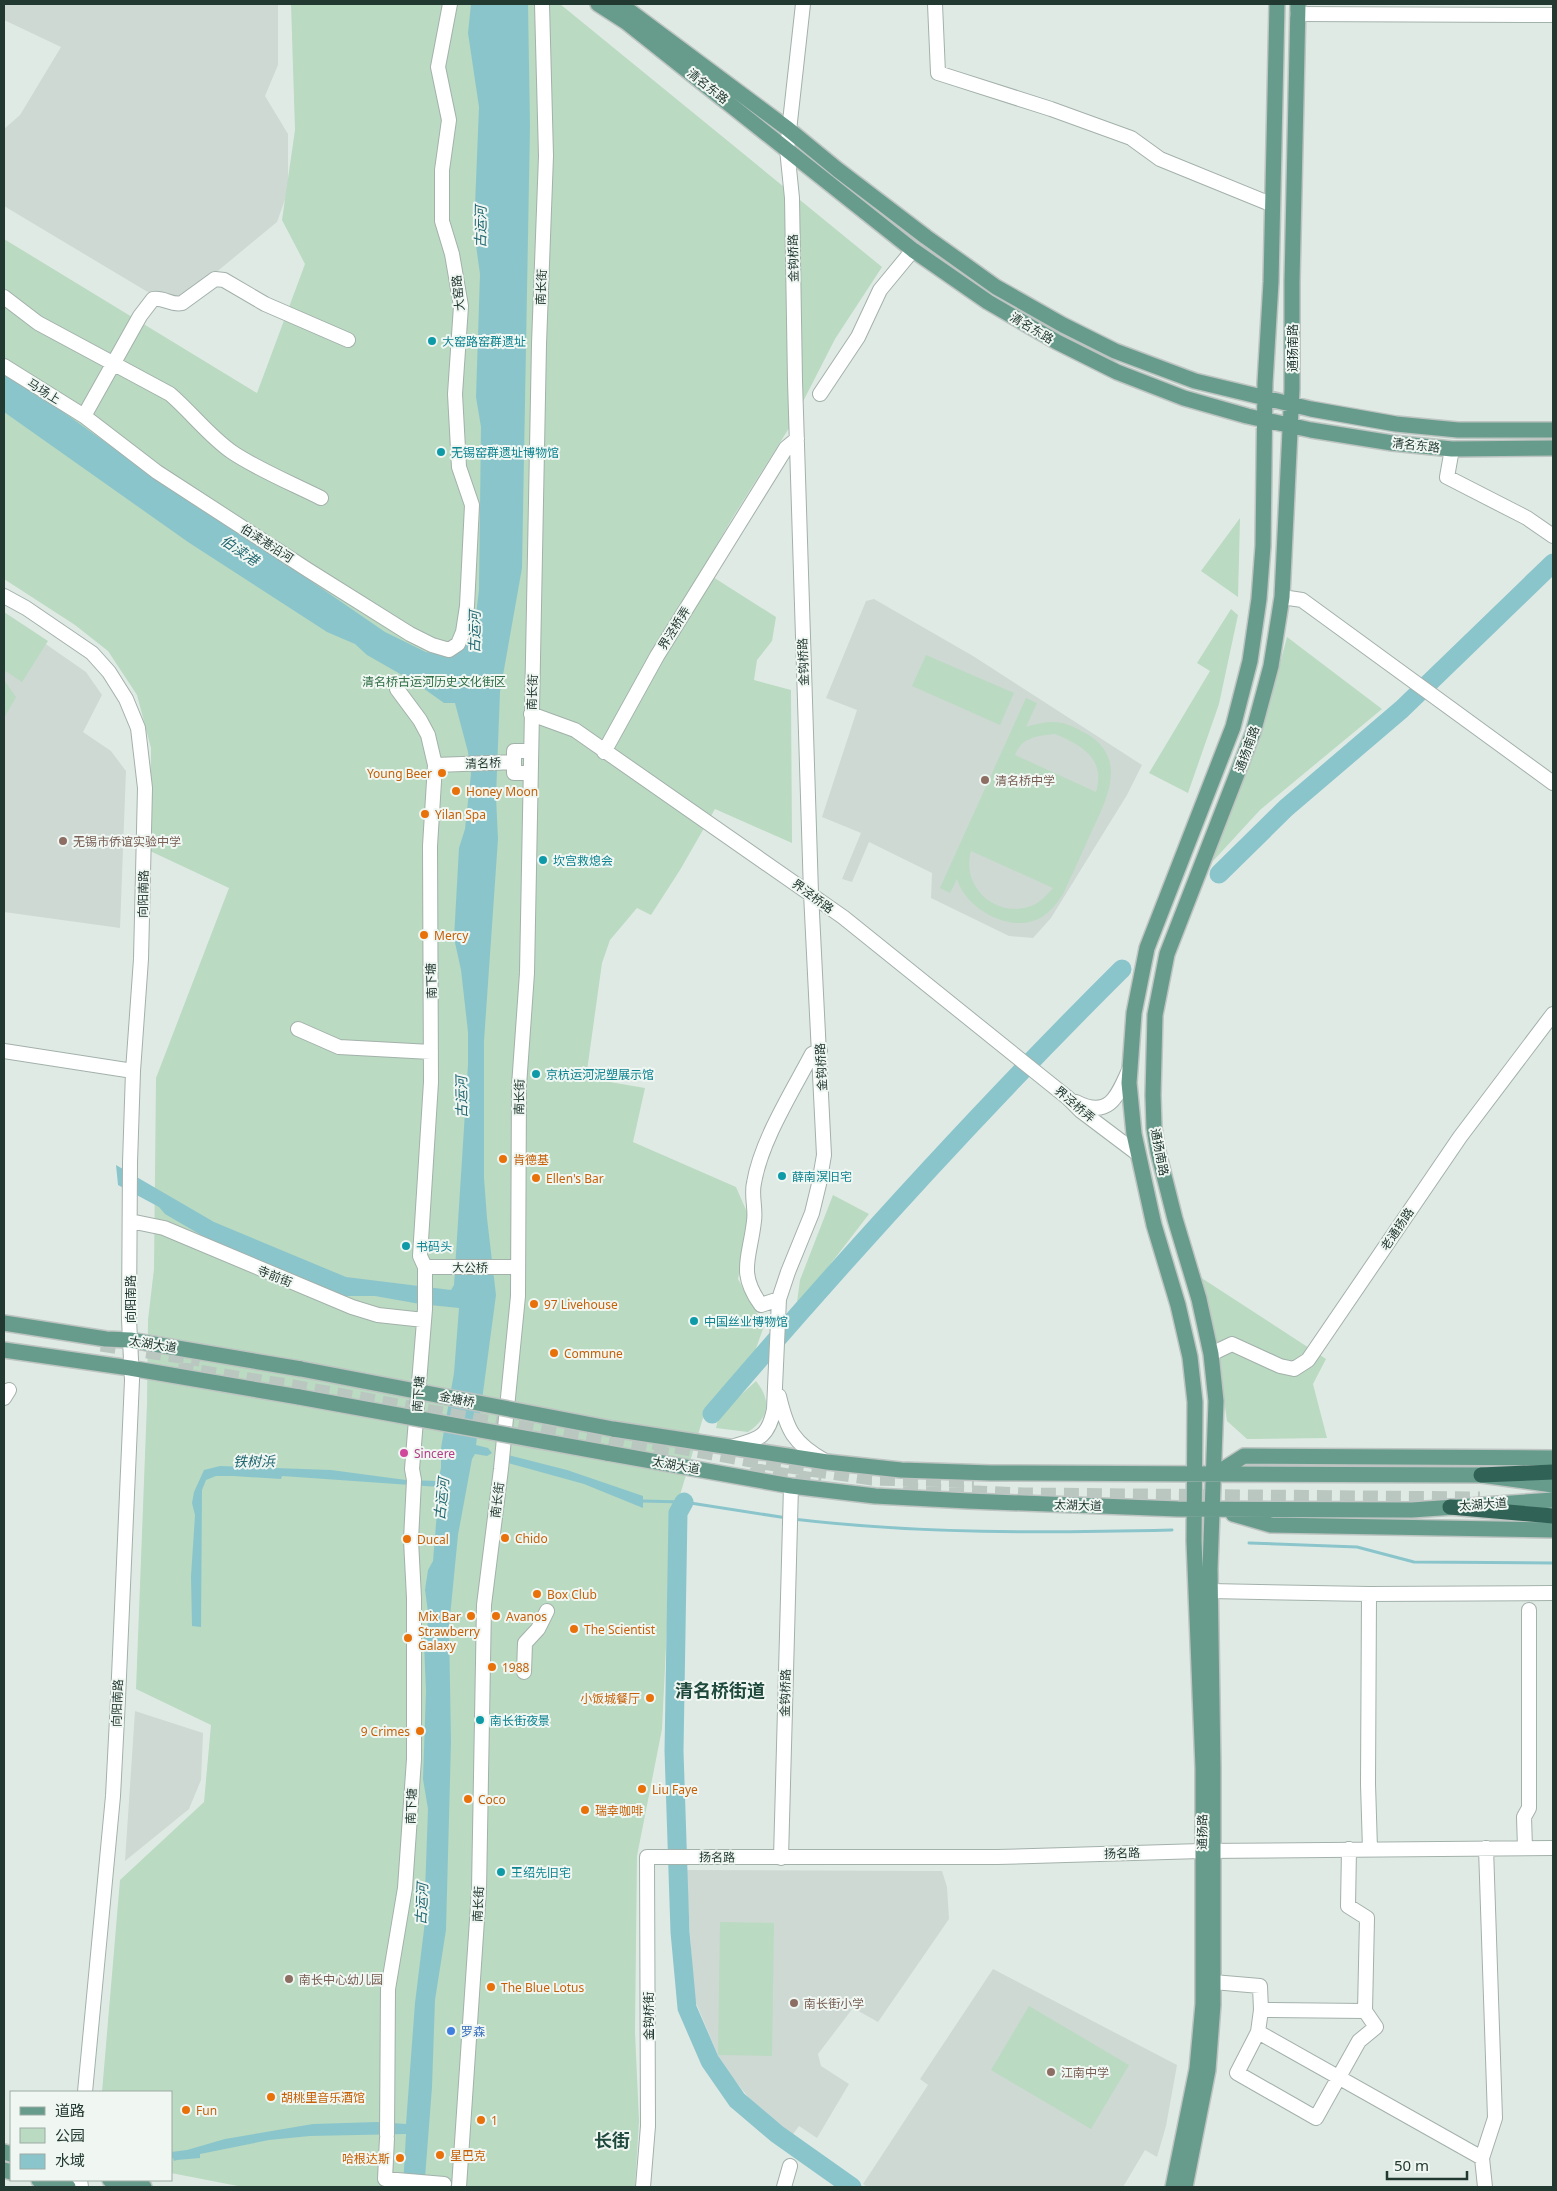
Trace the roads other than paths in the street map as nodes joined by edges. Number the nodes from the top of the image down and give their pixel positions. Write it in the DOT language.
graph roads {
  1 [pos="450,4"];
  2 [pos="542,4"];
  3 [pos="598,4"];
  4 [pos="620,4"];
  5 [pos="803,4"];
  6 [pos="935,4"];
  7 [pos="1277,4"];
  8 [pos="1298,9"];
  9 [pos="1553,15"];
  10 [pos="788,128"];
  11 [pos="787,149"];
  12 [pos="1273,205"];
  13 [pos="913,250"];
  14 [pos="4,297"];
  15 [pos="348,340"];
  16 [pos="113,364"];
  17 [pos="4,366"];
  18 [pos="820,394"];
  19 [pos="1265,398"];
  20 [pos="1291,405"];
  21 [pos="84,416"];
  22 [pos="1265,420"];
  23 [pos="1290,425"];
  24 [pos="1553,430"];
  25 [pos="797,439"];
  26 [pos="1553,448"];
  27 [pos="1452,449"];
  28 [pos="321,498"];
  29 [pos="1553,536"];
  30 [pos="4,596"];
  31 [pos="1282,597"];
  32 [pos="458,644"];
  33 [pos="397,689"];
  34 [pos="531,714"];
  35 [pos="530,751"];
  36 [pos="604,752"];
  37 [pos="514,762"];
  38 [pos="435,765"];
  39 [pos="530,773"];
  40 [pos="1553,783"];
  41 [pos="810,893"];
  42 [pos="1553,1014"];
  43 [pos="298,1030"];
  44 [pos="820,1050"];
  45 [pos="4,1051"];
  46 [pos="431,1052"];
  47 [pos="1012,1054"];
  48 [pos="1130,1068"];
  49 [pos="133,1071"];
  50 [pos="1068,1098"];
  51 [pos="1138,1154"];
  52 [pos="131,1216"];
  53 [pos="425,1267"];
  54 [pos="518,1267"];
  55 [pos="779,1299"];
  56 [pos="424,1314"];
  57 [pos="4,1323"];
  58 [pos="130,1340"];
  59 [pos="4,1350"];
  60 [pos="1211,1354"];
  61 [pos="130,1368"];
  62 [pos="301,1369"];
  63 [pos="774,1377"];
  64 [pos="613,1429"];
  65 [pos="730,1447"];
  66 [pos="1553,1458"];
  67 [pos="827,1462"];
  68 [pos="1553,1472"];
  69 [pos="1194,1474"];
  70 [pos="1214,1475"];
  71 [pos="1481,1475"];
  72 [pos="1553,1485"];
  73 [pos="791,1486"];
  74 [pos="1553,1500"];
  75 [pos="1450,1506"];
  76 [pos="1194,1508"];
  77 [pos="1212,1509"];
  78 [pos="1412,1510"];
  79 [pos="1553,1516"];
  80 [pos="1517,1530"];
  81 [pos="1553,1530"];
  82 [pos="1210,1591"];
  83 [pos="1553,1593"];
  84 [pos="1369,1594"];
  85 [pos="1528,1610"];
  86 [pos="547,1612"];
  87 [pos="524,1672"];
  88 [pos="1486,1848"];
  89 [pos="1525,1848"];
  90 [pos="1553,1848"];
  91 [pos="1370,1849"];
  92 [pos="1349,1850"];
  93 [pos="1207,1851"];
  94 [pos="659,1856"];
  95 [pos="781,1858"];
  96 [pos="1213,1982"];
  97 [pos="1260,2010"];
  98 [pos="1366,2011"];
  99 [pos="1258,2032"];
  100 [pos="1339,2078"];
  101 [pos="85,2091"];
  102 [pos="1482,2158"];
  103 [pos="790,2166"];
  104 [pos="43,2181"];
  105 [pos="115,2181"];
  106 [pos="385,2183"];
  107 [pos="444,2184"];
  108 [pos="68,2187"];
  109 [pos="144,2187"];
  110 [pos="459,2187"];
  111 [pos="643,2187"];
  112 [pos="784,2187"];
  113 [pos="1173,2187"];
  114 [pos="1185,2187"];
  115 [pos="1485,2187"];
  1 -- 32 [label="street, 大窑路"];
  2 -- 34 [label="street, 南长街"];
  3 -- 11 [label="main road, 清名东路"];
  4 -- 10 [label="main road, 清名东路"];
  5 -- 10 [label="street, 金钩桥路"];
  6 -- 12 [label="street"];
  7 -- 12 [label="main road, 通扬南路"];
  8 -- 9 [label="street"];
  8 -- 20 [label="main road, 通扬南路"];
  10 -- 11 [label="street, 金钩桥路"];
  10 -- 19 [label="main road, 清名东路"];
  11 -- 13 [label="main road, 清名东路"];
  11 -- 25 [label="street, 金钩桥路"];
  12 -- 19 [label="main road, 通扬南路"];
  13 -- 18 [label="street"];
  13 -- 22 [label="main road, 清名东路"];
  14 -- 16 [label="street"];
  15 -- 16 [label="street"];
  16 -- 21 [label="street"];
  16 -- 28 [label="street"];
  17 -- 21 [label="street, 马场上"];
  19 -- 20 [label="main road, 清名东路"];
  19 -- 22 [label="main road, 通扬南路"];
  20 -- 23 [label="main road, 通扬南路"];
  20 -- 24 [label="main road, 清名东路"];
  21 -- 32 [label="street, 伯渎港沿河"];
  22 -- 23 [label="main road, 清名东路"];
  22 -- 48 [label="main road, 通扬南路"];
  23 -- 27 [label="main road, 清名东路"];
  23 -- 31 [label="main road, 通扬南路"];
  25 -- 36 [label="street, 界泾桥弄"];
  25 -- 41 [label="street, 金钩桥路"];
  26 -- 27 [label="main road, 清名东路"];
  27 -- 29 [label="street"];
  30 -- 49 [label="street, 向阳南路"];
  31 -- 40 [label="street"];
  31 -- 60 [label="main road, 通扬南路"];
  33 -- 38 [label="street, 南下塘"];
  34 -- 35 [label="street, 南长街"];
  34 -- 36 [label="street"];
  35 -- 37 [label="street"];
  35 -- 39 [label="street, 南长街"];
  36 -- 41 [label="street, 界泾桥路"];
  37 -- 38 [label="street, 清名桥"];
  37 -- 39 [label="street"];
  38 -- 46 [label="street, 南下塘"];
  39 -- 54 [label="street, 南长街"];
  41 -- 44 [label="street, 金钩桥路"];
  41 -- 47 [label="street, 界泾桥路"];
  42 -- 60 [label="street, 老通扬路"];
  43 -- 46 [label="street"];
  44 -- 55 [label="street, 金钩桥路"];
  44 -- 55 [label="street"];
  45 -- 49 [label="street"];
  46 -- 53 [label="street, 南下塘"];
  47 -- 50 [label="street, 界泾桥弄"];
  48 -- 50 [label="street"];
  48 -- 51 [label="main road, 通扬南路"];
  49 -- 52 [label="street, 向阳南路"];
  50 -- 51 [label="street, 界泾桥弄"];
  51 -- 69 [label="main road, 通扬南路"];
  52 -- 56 [label="street, 寺前街"];
  52 -- 58 [label="street, 向阳南路"];
  53 -- 54 [label="street, 大公桥"];
  53 -- 56 [label="street, 南下塘"];
  54 -- 110 [label="street, 南长街"];
  55 -- 63 [label="street, 金钩桥路"];
  56 -- 106 [label="street, 南下塘"];
  57 -- 58 [label="main road, 太湖大道"];
  58 -- 61 [label="street, 向阳南路"];
  58 -- 62 [label="main road, 太湖大道"];
  59 -- 61 [label="main road"];
  60 -- 70 [label="main road, 通扬南路"];
  61 -- 73 [label="main road, 太湖大道, bridge"];
  61 -- 101 [label="street, 向阳南路"];
  62 -- 64 [label="main road, 金塘桥, bridge"];
  63 -- 65 [label="street"];
  63 -- 67 [label="street"];
  64 -- 65 [label="main road, 太湖大道"];
  65 -- 67 [label="main road, 太湖大道"];
  66 -- 70 [label="main road"];
  67 -- 69 [label="main road, 太湖大道"];
  68 -- 71 [label="highway"];
  69 -- 70 [label="main road, 太湖大道"];
  69 -- 76 [label="main road, 通扬路"];
  70 -- 71 [label="main road, 太湖大道"];
  70 -- 77 [label="main road, 通扬路"];
  71 -- 72 [label="main road, 太湖大道"];
  73 -- 76 [label="main road, 太湖大道"];
  73 -- 95 [label="street, 金钩桥路"];
  74 -- 75 [label="main road, 太湖大道"];
  75 -- 78 [label="main road, 太湖大道"];
  75 -- 79 [label="highway"];
  76 -- 77 [label="main road, 太湖大道"];
  76 -- 93 [label="main road, 通扬路"];
  77 -- 78 [label="main road, 太湖大道"];
  77 -- 80 [label="main road"];
  77 -- 82 [label="main road, 通扬路"];
  78 -- 80 [label="main road"];
  80 -- 81 [label="main road"];
  82 -- 84 [label="street"];
  82 -- 93 [label="main road, 通扬路"];
  83 -- 84 [label="street"];
  84 -- 91 [label="street"];
  85 -- 89 [label="street"];
  86 -- 87 [label="street"];
  88 -- 89 [label="street, 扬名路"];
  88 -- 91 [label="street, 扬名路"];
  88 -- 102 [label="street"];
  89 -- 90 [label="street, 扬名路"];
  91 -- 92 [label="street, 扬名路"];
  92 -- 93 [label="street, 扬名路"];
  92 -- 98 [label="street"];
  93 -- 95 [label="street, 扬名路"];
  93 -- 96 [label="main road, 通扬路"];
  93 -- 113 [label="main road, 通扬路"];
  94 -- 95 [label="street, 扬名路"];
  94 -- 111 [label="street, 金钩桥街"];
  96 -- 97 [label="street"];
  96 -- 114 [label="main road, 通扬路"];
  97 -- 98 [label="street"];
  97 -- 99 [label="street"];
  98 -- 100 [label="street"];
  99 -- 100 [label="street"];
  99 -- 100 [label="street"];
  100 -- 102 [label="street"];
  102 -- 115 [label="street"];
  103 -- 112 [label="street"];
  104 -- 108 [label="main road"];
  105 -- 109 [label="main road"];
  106 -- 107 [label="street"];
}
